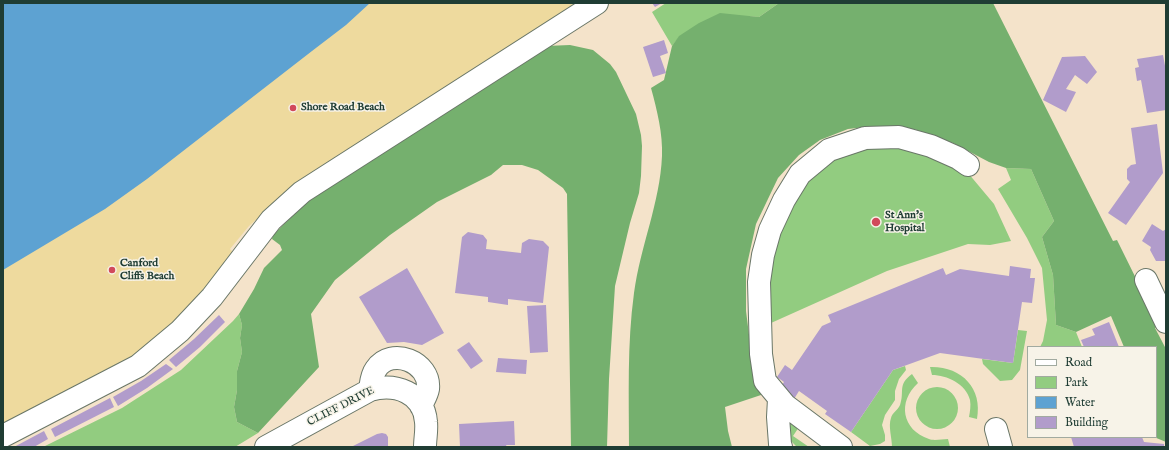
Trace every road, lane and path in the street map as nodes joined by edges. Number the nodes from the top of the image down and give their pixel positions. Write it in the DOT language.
graph roads {
  1 [pos="592,6"];
  2 [pos="968,165"];
  3 [pos="1146,280"];
  4 [pos="1166,322"];
  5 [pos="370,390"];
  6 [pos="779,399"];
  7 [pos="421,406"];
  8 [pos="3,436"];
  9 [pos="266,447"];
  10 [pos="425,447"];
  11 [pos="781,447"];
  12 [pos="841,447"];
  1 -- 8 [label="street"];
  2 -- 6 [label="street"];
  3 -- 4 [label="street"];
  5 -- 7 [label="street, CLIFF DRIVE"];
  5 -- 7 [label="street"];
  5 -- 9 [label="street, CLIFF DRIVE"];
  6 -- 11 [label="street"];
  6 -- 12 [label="street"];
  7 -- 10 [label="street"];
}
